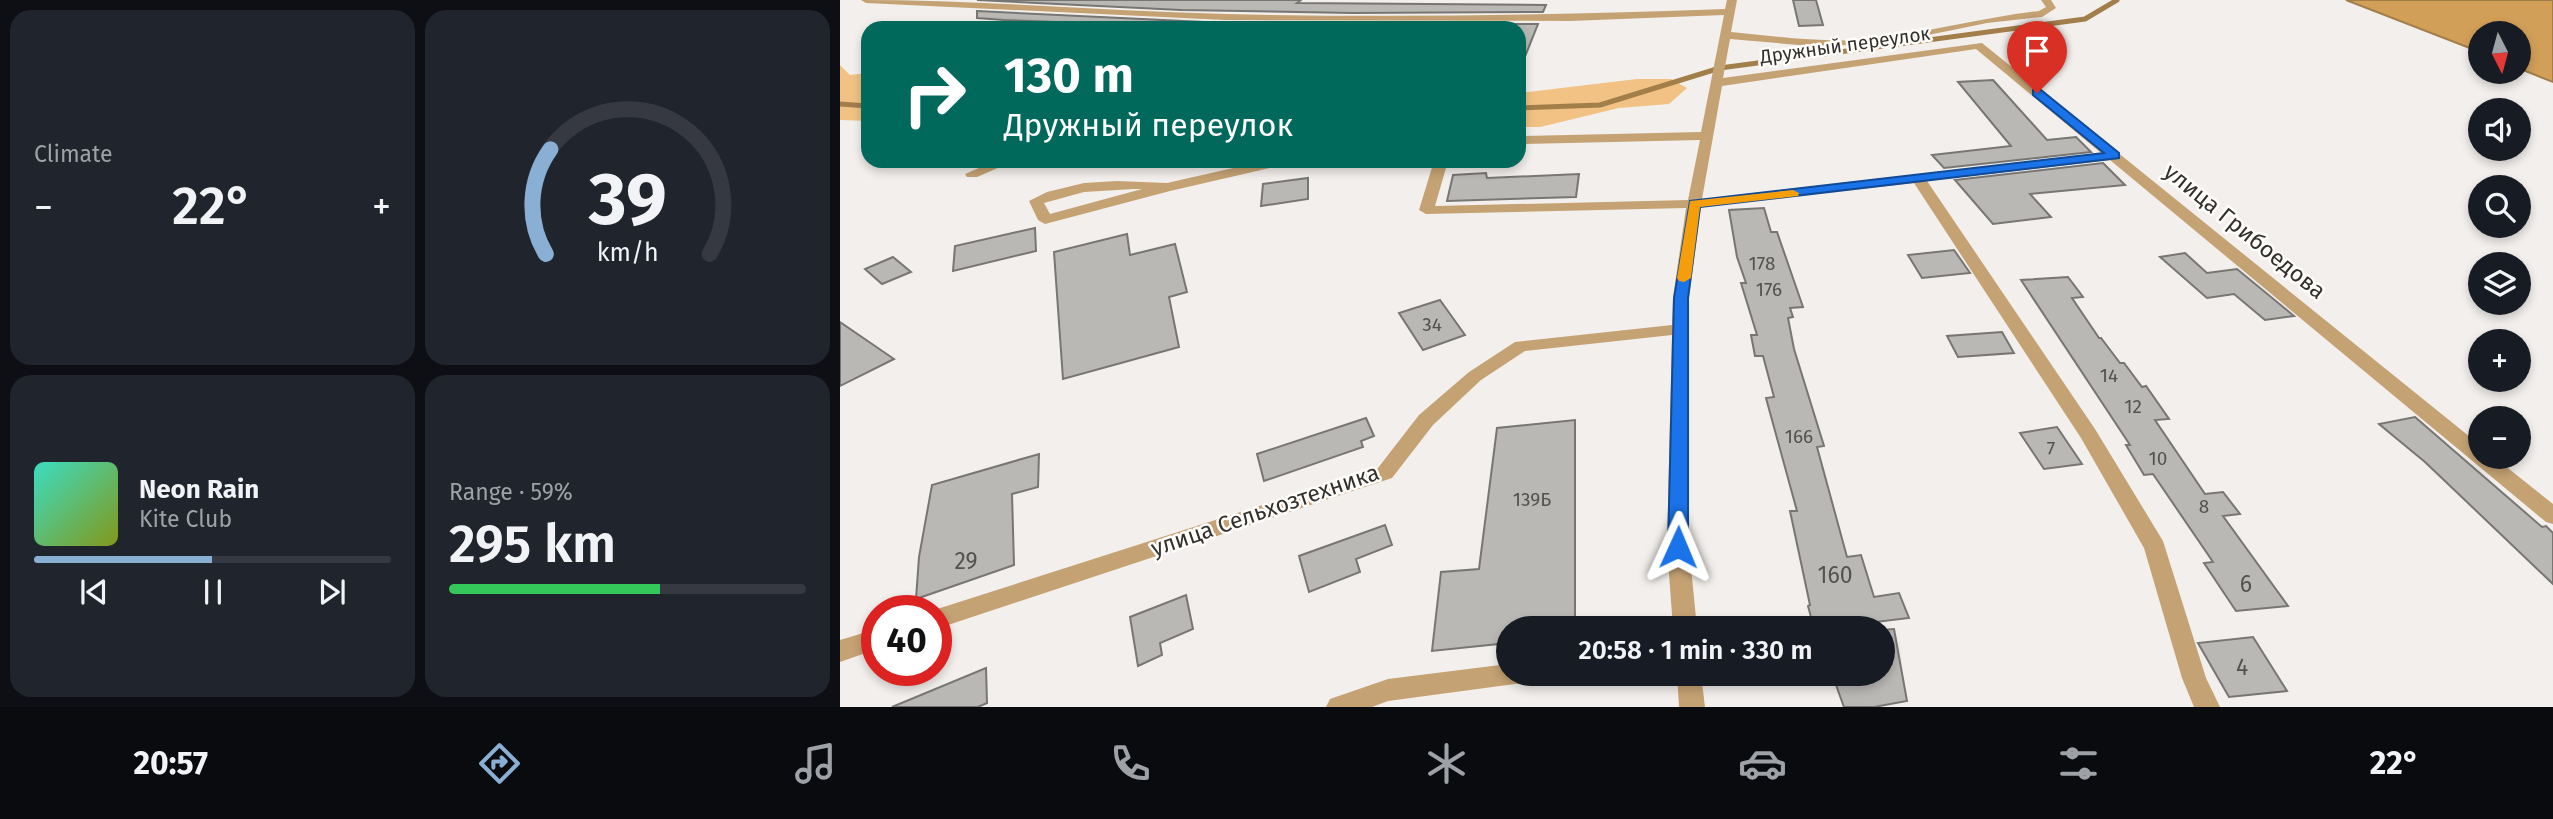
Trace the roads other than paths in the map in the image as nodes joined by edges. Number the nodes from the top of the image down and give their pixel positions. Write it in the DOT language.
graph roads {
  1 [pos="866,0"];
  2 [pos="2046,0"];
  3 [pos="1731,6"];
  4 [pos="1726,35"];
  5 [pos="1978,46"];
  6 [pos="1716,83"];
  7 [pos="1707,136"];
  8 [pos="1526,140"];
  9 [pos="2115,155"];
  10 [pos="988,168"];
  11 [pos="1251,168"];
  12 [pos="1438,168"];
  13 [pos="972,174"];
  14 [pos="1919,180"];
  15 [pos="1167,187"];
  16 [pos="1694,204"];
  17 [pos="1680,329"];
  18 [pos="2468,446"];
  19 [pos="2496,469"];
  20 [pos="2553,516"];
  21 [pos="952,614"];
  22 [pos="1684,616"];
  23 [pos="861,644"];
  24 [pos="840,651"];
  25 [pos="1496,677"];
  26 [pos="1690,686"];
  27 [pos="1339,707"];
  28 [pos="1692,707"];
  29 [pos="2207,707"];
  1 -- 3 [label="street"];
  2 -- 4 [label="street"];
  3 -- 4 [label="street"];
  4 -- 6 [label="street"];
  5 -- 6 [label="street, Дружный переулок"];
  5 -- 9 [label="street, улица Грибоедова"];
  6 -- 7 [label="street"];
  7 -- 8 [label="street"];
  7 -- 16 [label="street"];
  9 -- 14 [label="street"];
  9 -- 18 [label="street, улица Грибоедова"];
  10 -- 13 [label="street"];
  11 -- 15 [label="street"];
  12 -- 16 [label="street"];
  14 -- 16 [label="street"];
  14 -- 29 [label="street"];
  15 -- 15 [label="street"];
  16 -- 17 [label="street"];
  17 -- 21 [label="street, улица Сельхозтехника"];
  17 -- 22 [label="street"];
  19 -- 20 [label="street, улица Грибоедова"];
  23 -- 24 [label="street"];
  25 -- 27 [label="street"];
  26 -- 28 [label="street"];
}
